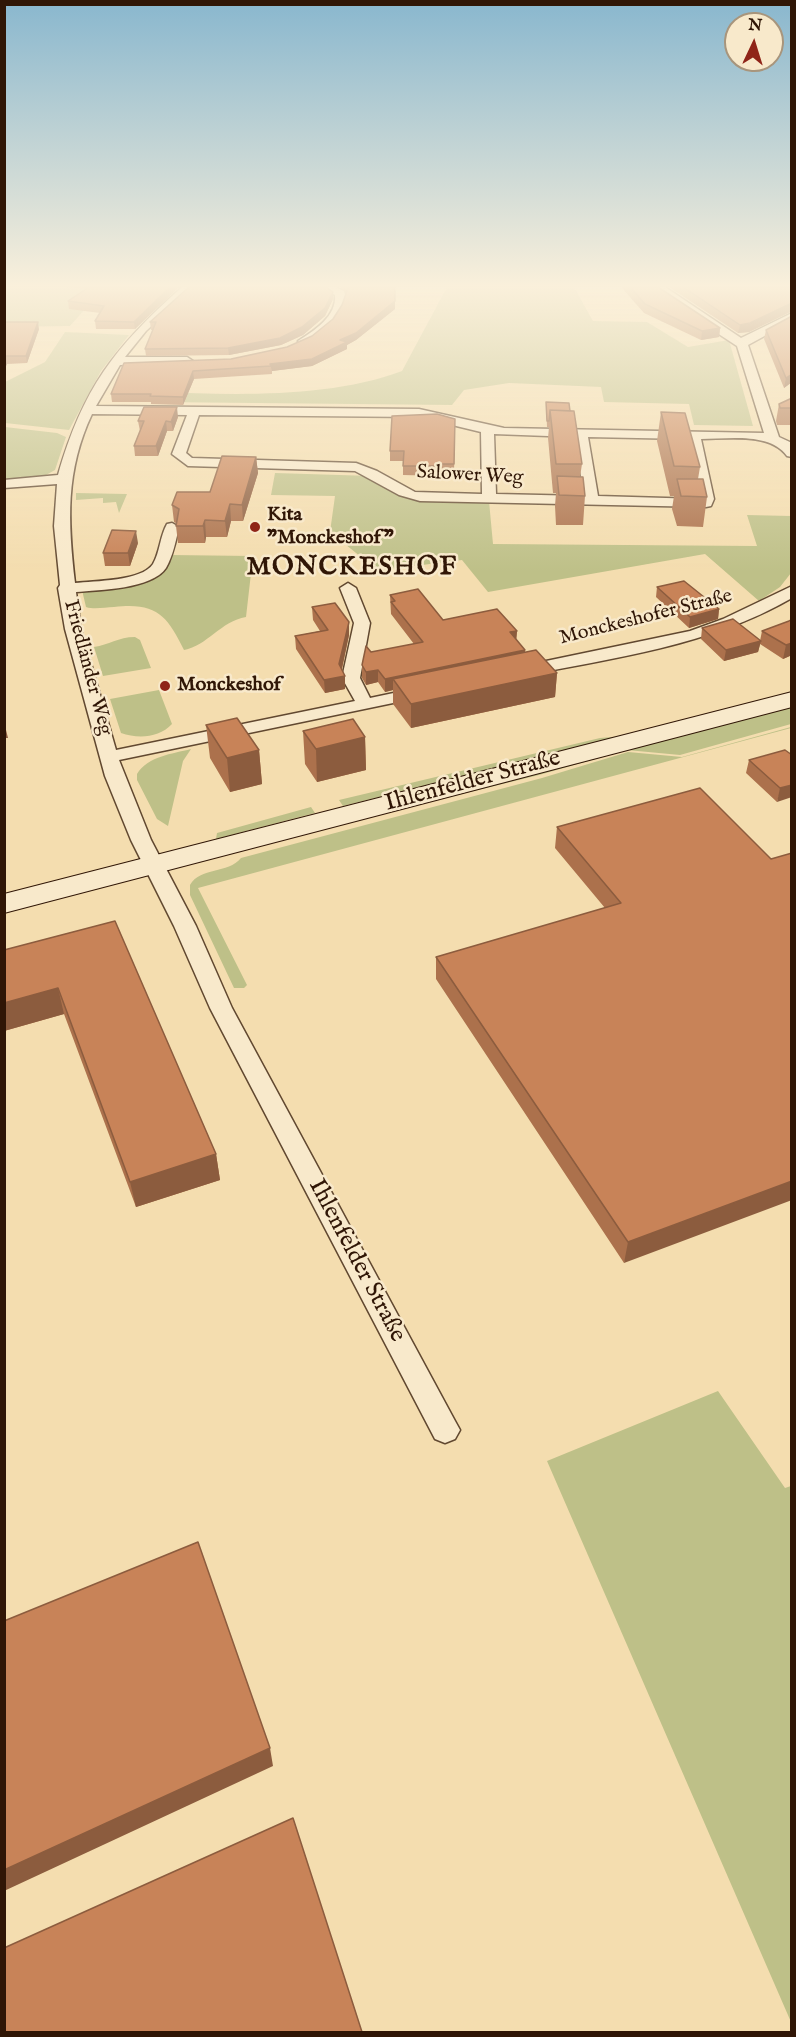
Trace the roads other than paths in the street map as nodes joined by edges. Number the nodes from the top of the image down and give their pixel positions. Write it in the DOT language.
graph roads {
  1 [pos="103,382"];
  2 [pos="754,382"];
  3 [pos="86,410"];
  4 [pos="194,412"];
  5 [pos="487,430"];
  6 [pos="582,433"];
  7 [pos="693,434"];
  8 [pos="772,437"];
  9 [pos="792,453"];
  10 [pos="64,479"];
  11 [pos="4,484"];
  12 [pos="489,498"];
  13 [pos="591,499"];
  14 [pos="172,527"];
  15 [pos="66,588"];
  16 [pos="348,588"];
  17 [pos="792,591"];
  18 [pos="509,674"];
  19 [pos="443,687"];
  20 [pos="792,699"];
  21 [pos="365,704"];
  22 [pos="109,757"];
  23 [pos="154,866"];
  24 [pos="4,904"];
  25 [pos="445,1430"];
  1 -- 3 [label="street, Friedländer Weg"];
  2 -- 8 [label="street"];
  3 -- 4 [label="street"];
  3 -- 10 [label="street, Friedländer Weg"];
  4 -- 5 [label="street"];
  4 -- 12 [label="street, Salower Weg"];
  5 -- 6 [label="street"];
  5 -- 12 [label="street"];
  6 -- 7 [label="street"];
  6 -- 13 [label="street"];
  7 -- 8 [label="street"];
  7 -- 13 [label="street, Salower Weg"];
  8 -- 9 [label="street"];
  10 -- 11 [label="street"];
  10 -- 15 [label="street, Friedländer Weg"];
  12 -- 13 [label="street, Salower Weg"];
  14 -- 15 [label="street"];
  15 -- 22 [label="street, Friedländer Weg"];
  16 -- 21 [label="street"];
  17 -- 18 [label="street, Monckeshofer Straße"];
  19 -- 21 [label="street"];
  20 -- 23 [label="main road, Ihlenfelder Straße"];
  21 -- 22 [label="street"];
  22 -- 23 [label="street, Friedländer Weg"];
  23 -- 24 [label="main road, Ihlenfelder Straße"];
  23 -- 25 [label="street, Ihlenfelder Straße"];
}
